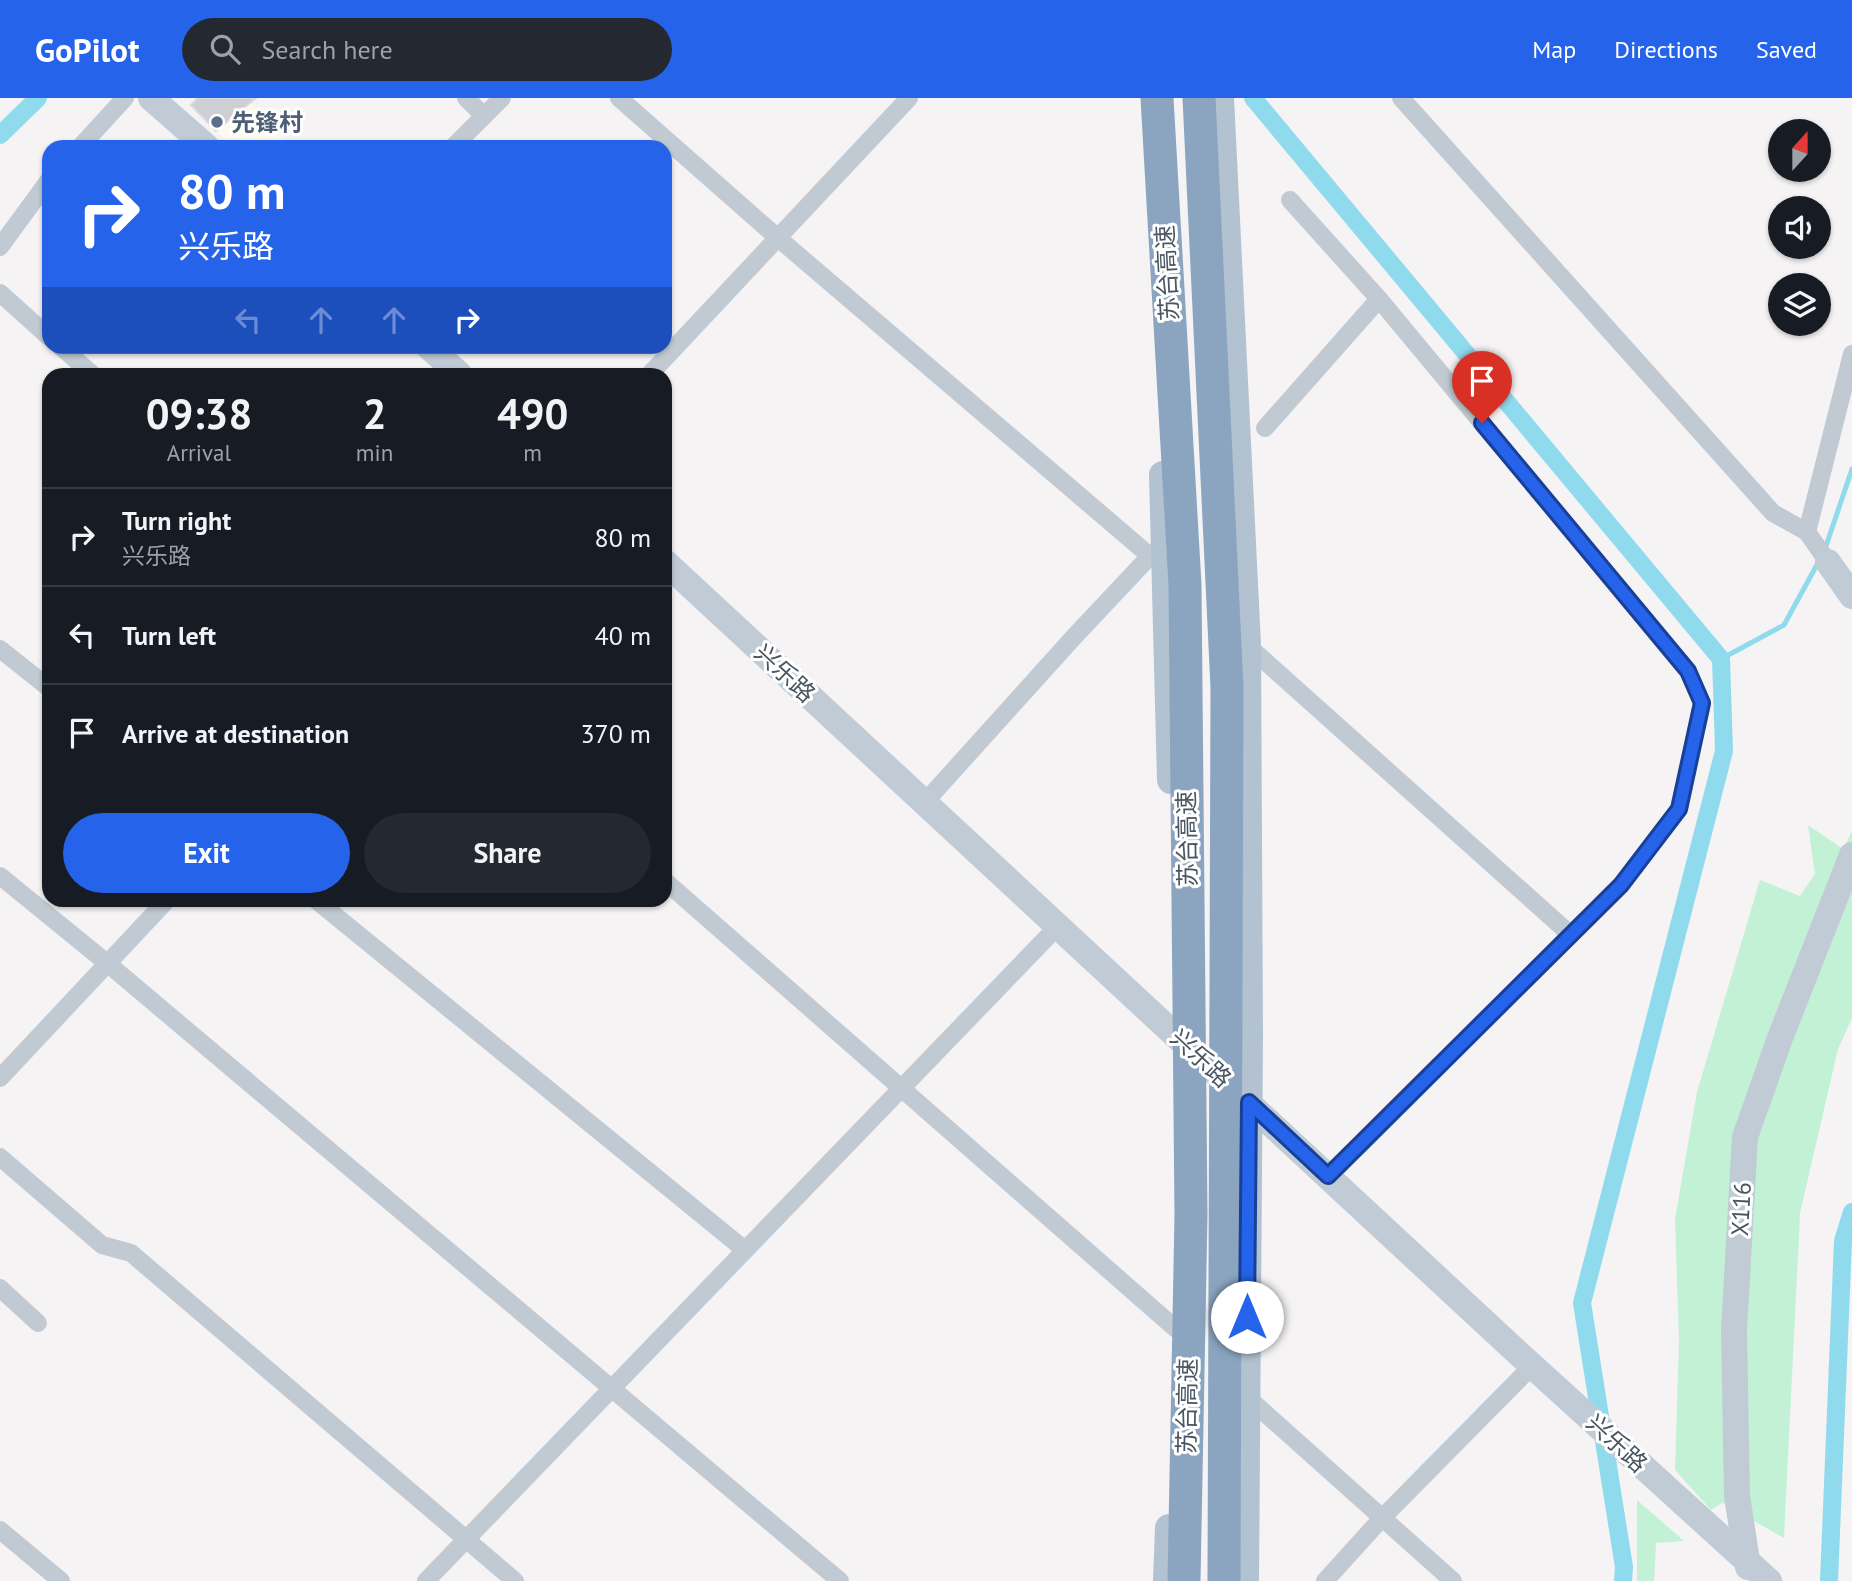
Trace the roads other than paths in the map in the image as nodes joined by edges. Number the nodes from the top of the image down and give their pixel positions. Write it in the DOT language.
graph roads {
  1 [pos="125,98"];
  2 [pos="152,98"];
  3 [pos="466,98"];
  4 [pos="502,98"];
  5 [pos="619,98"];
  6 [pos="909,98"];
  7 [pos="1140,98"];
  8 [pos="1157,98"];
  9 [pos="1199,98"];
  10 [pos="1401,98"];
  11 [pos="1221,111"];
  12 [pos="484,116"];
  13 [pos="86,140"];
  14 [pos="199,140"];
  15 [pos="460,140"];
  16 [pos="667,140"];
  17 [pos="672,144"];
  18 [pos="42,190"];
  19 [pos="1290,200"];
  20 [pos="778,237"];
  21 [pos="0,247"];
  22 [pos="0,293"];
  23 [pos="1378,299"];
  24 [pos="42,331"];
  25 [pos="672,350"];
  26 [pos="69,354"];
  27 [pos="437,354"];
  28 [pos="669,354"];
  29 [pos="1852,354"];
  30 [pos="85,368"];
  31 [pos="452,368"];
  32 [pos="656,368"];
  33 [pos="1265,428"];
  34 [pos="1807,532"];
  35 [pos="672,568"];
  36 [pos="1839,573"];
  37 [pos="1247,645"];
  38 [pos="0,649"];
  39 [pos="42,682"];
  40 [pos="925,802"];
  41 [pos="1852,855"];
  42 [pos="0,876"];
  43 [pos="672,887"];
  44 [pos="160,907"];
  45 [pos="325,907"];
  46 [pos="1059,925"];
  47 [pos="1571,935"];
  48 [pos="107,963"];
  49 [pos="1173,1032"];
  50 [pos="0,1078"];
  51 [pos="901,1089"];
  52 [pos="1249,1102"];
  53 [pos="0,1157"];
  54 [pos="1328,1176"];
  55 [pos="745,1250"];
  56 [pos="0,1288"];
  57 [pos="38,1323"];
  58 [pos="1176,1329"];
  59 [pos="1532,1366"];
  60 [pos="612,1389"];
  61 [pos="1247,1397"];
  62 [pos="1382,1518"];
  63 [pos="0,1530"];
  64 [pos="466,1540"];
  65 [pos="1748,1572"];
  66 [pos="61,1581"];
  67 [pos="426,1581"];
  68 [pos="515,1581"];
  69 [pos="840,1581"];
  70 [pos="1167,1581"];
  71 [pos="1184,1581"];
  72 [pos="1224,1581"];
  73 [pos="1245,1581"];
  74 [pos="1325,1581"];
  75 [pos="1453,1581"];
  76 [pos="1769,1581"];
  1 -- 13 [label="street"];
  2 -- 14 [label="main road"];
  3 -- 12 [label="street"];
  4 -- 12 [label="street"];
  5 -- 16 [label="street"];
  6 -- 20 [label="street"];
  7 -- 49 [label="main road"];
  8 -- 71 [label="highway, 苏台高速"];
  9 -- 72 [label="highway, 苏台高速"];
  10 -- 34 [label="street"];
  11 -- 37 [label="main road"];
  12 -- 15 [label="street"];
  17 -- 20 [label="street"];
  18 -- 21 [label="street"];
  19 -- 23 [label="street"];
  20 -- 25 [label="street"];
  20 -- 40 [label="street"];
  22 -- 24 [label="street"];
  23 -- 33 [label="street"];
  23 -- 47 [label="street"];
  26 -- 30 [label="street"];
  27 -- 31 [label="main road"];
  28 -- 32 [label="street"];
  29 -- 34 [label="street"];
  34 -- 36 [label="street"];
  35 -- 40 [label="main road, 兴乐路"];
  37 -- 47 [label="street"];
  37 -- 52 [label="main road"];
  38 -- 39 [label="street"];
  40 -- 46 [label="main road, 兴乐路"];
  41 -- 65 [label="main road, X116"];
  42 -- 48 [label="street"];
  43 -- 51 [label="street"];
  44 -- 48 [label="street"];
  45 -- 55 [label="street"];
  46 -- 49 [label="main road, 兴乐路"];
  46 -- 51 [label="street"];
  47 -- 54 [label="street"];
  48 -- 50 [label="street"];
  48 -- 60 [label="street"];
  49 -- 52 [label="main road, 兴乐路"];
  49 -- 58 [label="main road"];
  51 -- 55 [label="street"];
  51 -- 58 [label="street"];
  52 -- 54 [label="main road, 兴乐路"];
  52 -- 61 [label="main road"];
  53 -- 64 [label="street"];
  54 -- 59 [label="main road, 兴乐路"];
  55 -- 60 [label="street"];
  56 -- 57 [label="street"];
  58 -- 70 [label="main road"];
  59 -- 62 [label="street"];
  59 -- 65 [label="main road, 兴乐路"];
  60 -- 64 [label="street"];
  60 -- 69 [label="street"];
  61 -- 62 [label="street"];
  61 -- 73 [label="main road"];
  62 -- 74 [label="street"];
  62 -- 75 [label="street"];
  63 -- 66 [label="street"];
  64 -- 67 [label="street"];
  64 -- 68 [label="street"];
  65 -- 76 [label="main road, 兴乐路"];
}
